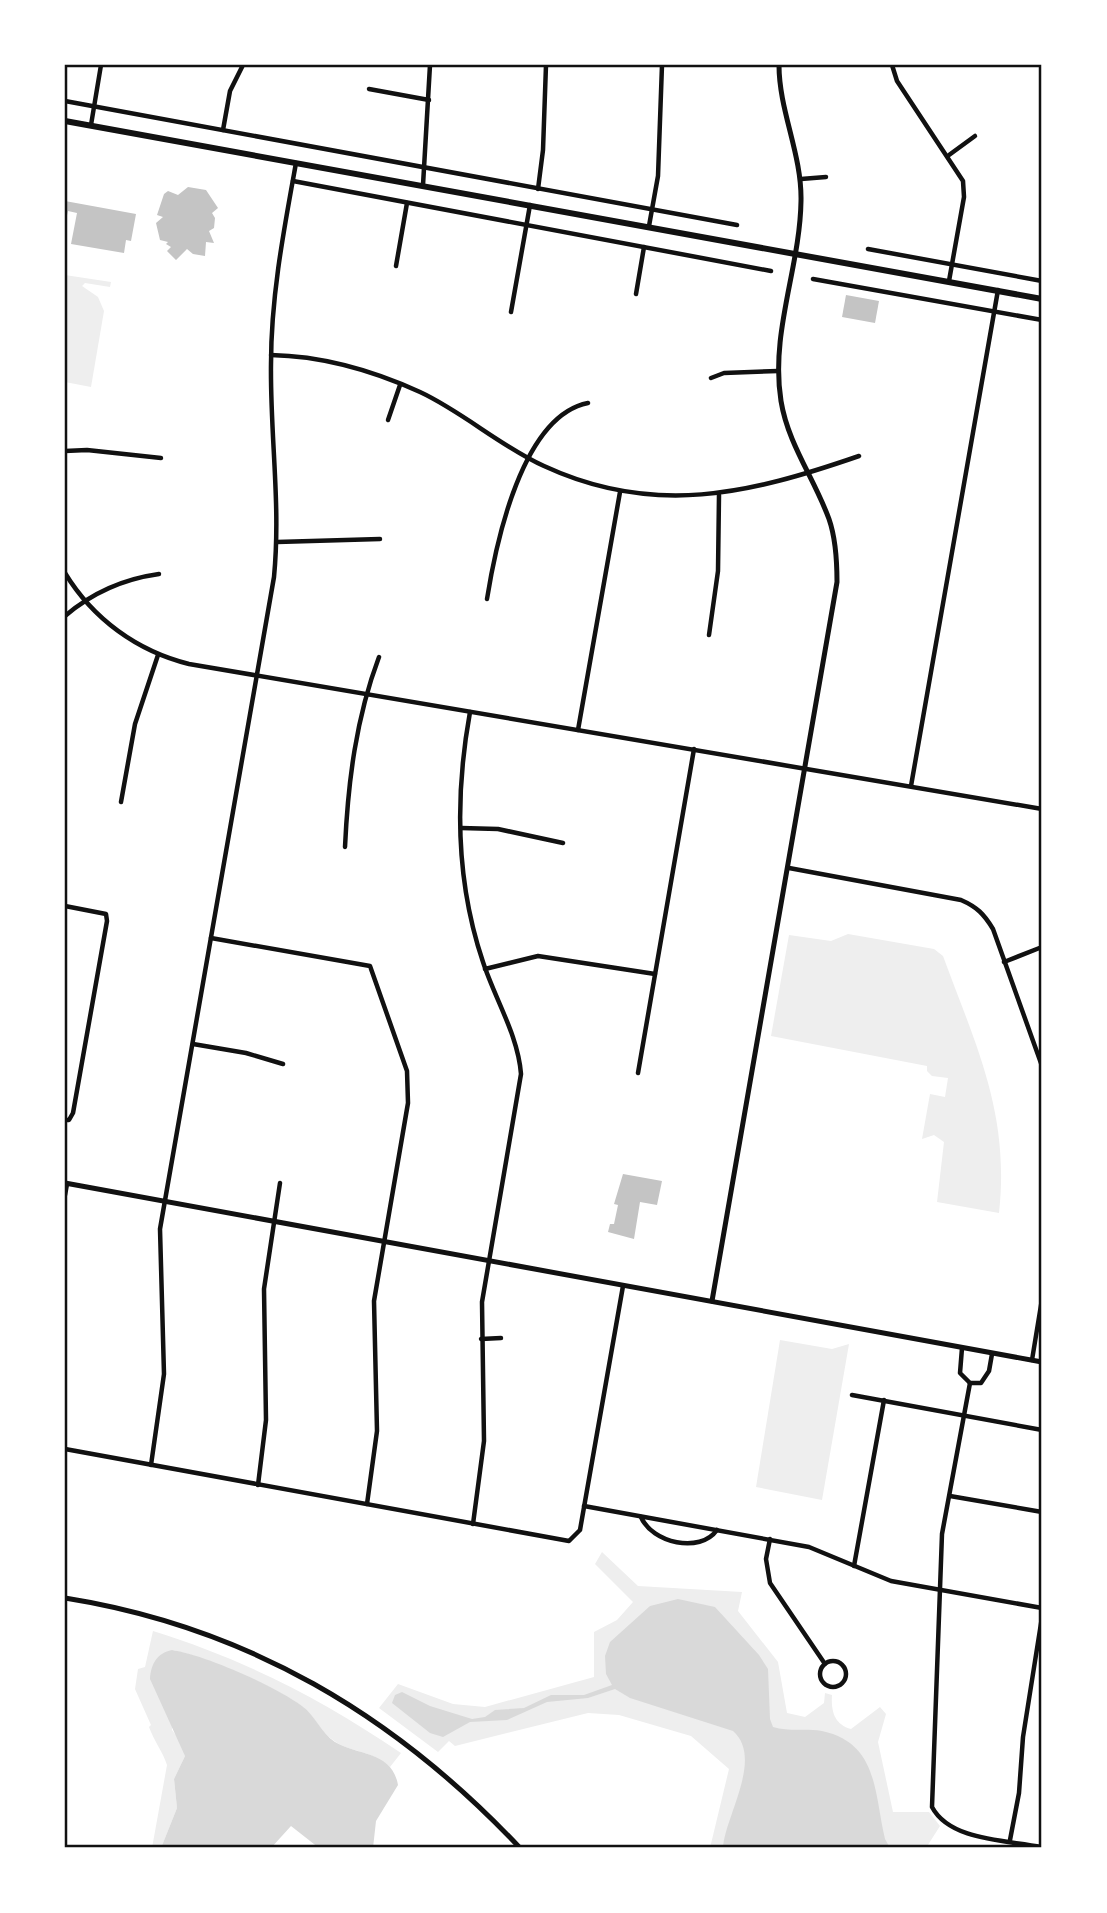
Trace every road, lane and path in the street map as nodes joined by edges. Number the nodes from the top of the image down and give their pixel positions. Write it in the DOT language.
graph roads {
  1 [pos="101,65"];
  2 [pos="243,65"];
  3 [pos="430,65"];
  4 [pos="546,65"];
  5 [pos="662,65"];
  6 [pos="779,65"];
  7 [pos="892,65"];
  8 [pos="369,89"];
  9 [pos="429,100"];
  10 [pos="65,101"];
  11 [pos="94,106"];
  12 [pos="65,121"];
  13 [pos="91,125"];
  14 [pos="223,130"];
  15 [pos="975,136"];
  16 [pos="948,155"];
  17 [pos="297,161"];
  18 [pos="426,168"];
  19 [pos="826,177"];
  20 [pos="801,179"];
  21 [pos="293,181"];
  22 [pos="423,185"];
  23 [pos="538,188"];
  24 [pos="407,203"];
  25 [pos="530,204"];
  26 [pos="653,210"];
  27 [pos="527,225"];
  28 [pos="737,225"];
  29 [pos="649,226"];
  30 [pos="644,247"];
  31 [pos="868,249"];
  32 [pos="794,253"];
  33 [pos="396,265"];
  34 [pos="952,265"];
  35 [pos="771,271"];
  36 [pos="813,279"];
  37 [pos="949,281"];
  38 [pos="1042,281"];
  39 [pos="998,290"];
  40 [pos="636,293"];
  41 [pos="1042,299"];
  42 [pos="995,311"];
  43 [pos="511,312"];
  44 [pos="1042,320"];
  45 [pos="271,355"];
  46 [pos="778,371"];
  47 [pos="711,377"];
  48 [pos="400,385"];
  49 [pos="589,403"];
  50 [pos="388,421"];
  51 [pos="65,452"];
  52 [pos="859,456"];
  53 [pos="161,458"];
  54 [pos="531,458"];
  55 [pos="807,472"];
  56 [pos="620,492"];
  57 [pos="719,495"];
  58 [pos="380,539"];
  59 [pos="277,542"];
  60 [pos="65,573"];
  61 [pos="159,574"];
  62 [pos="487,599"];
  63 [pos="84,600"];
  64 [pos="65,616"];
  65 [pos="709,635"];
  66 [pos="158,655"];
  67 [pos="379,657"];
  68 [pos="257,677"];
  69 [pos="365,695"];
  70 [pos="470,712"];
  71 [pos="578,730"];
  72 [pos="694,749"];
  73 [pos="806,768"];
  74 [pos="911,786"];
  75 [pos="121,802"];
  76 [pos="1042,809"];
  77 [pos="461,828"];
  78 [pos="563,844"];
  79 [pos="345,847"];
  80 [pos="789,868"];
  81 [pos="65,906"];
  82 [pos="211,937"];
  83 [pos="1042,947"];
  84 [pos="1004,962"];
  85 [pos="485,969"];
  86 [pos="655,974"];
  87 [pos="193,1044"];
  88 [pos="1041,1056"];
  89 [pos="284,1064"];
  90 [pos="1042,1066"];
  91 [pos="638,1073"];
  92 [pos="67,1120"];
  93 [pos="280,1183"];
  94 [pos="66,1184"];
  95 [pos="65,1195"];
  96 [pos="165,1202"];
  97 [pos="274,1222"];
  98 [pos="383,1242"];
  99 [pos="489,1262"];
  100 [pos="623,1286"];
  101 [pos="1042,1299"];
  102 [pos="712,1301"];
  103 [pos="502,1338"];
  104 [pos="481,1339"];
  105 [pos="962,1348"];
  106 [pos="992,1354"];
  107 [pos="1032,1360"];
  108 [pos="1042,1362"];
  109 [pos="970,1383"];
  110 [pos="852,1395"];
  111 [pos="884,1400"];
  112 [pos="963,1415"];
  113 [pos="1042,1430"];
  114 [pos="65,1449"];
  115 [pos="151,1465"];
  116 [pos="258,1485"];
  117 [pos="950,1496"];
  118 [pos="367,1504"];
  119 [pos="584,1506"];
  120 [pos="1042,1512"];
  121 [pos="641,1516"];
  122 [pos="473,1524"];
  123 [pos="717,1530"];
  124 [pos="770,1539"];
  125 [pos="854,1566"];
  126 [pos="938,1589"];
  127 [pos="65,1598"];
  128 [pos="1042,1608"];
  129 [pos="1042,1617"];
  130 [pos="825,1664"];
  131 [pos="1010,1840"];
  132 [pos="1041,1847"];
  133 [pos="520,1848"];
  1 -- 11 [label="street"];
  2 -- 14 [label="street"];
  3 -- 9 [label="street"];
  4 -- 23 [label="street"];
  5 -- 26 [label="street"];
  6 -- 20 [label="street"];
  7 -- 16 [label="street"];
  8 -- 9 [label="street"];
  9 -- 18 [label="street"];
  10 -- 11 [label="street"];
  11 -- 13 [label="street"];
  11 -- 14 [label="street"];
  12 -- 13 [label="main road"];
  13 -- 17 [label="main road"];
  14 -- 18 [label="street"];
  15 -- 16 [label="street"];
  16 -- 34 [label="street"];
  17 -- 21 [label="street"];
  17 -- 22 [label="main road"];
  18 -- 22 [label="street"];
  18 -- 23 [label="street"];
  19 -- 20 [label="street"];
  20 -- 32 [label="street"];
  21 -- 24 [label="street"];
  21 -- 45 [label="street"];
  22 -- 25 [label="main road"];
  23 -- 26 [label="street"];
  24 -- 27 [label="street"];
  24 -- 33 [label="street"];
  25 -- 27 [label="street"];
  25 -- 29 [label="main road"];
  26 -- 28 [label="street"];
  26 -- 29 [label="street"];
  27 -- 30 [label="street"];
  27 -- 43 [label="street"];
  29 -- 32 [label="main road"];
  30 -- 35 [label="street"];
  30 -- 40 [label="street"];
  31 -- 34 [label="street"];
  32 -- 37 [label="main road"];
  32 -- 46 [label="street"];
  34 -- 37 [label="street"];
  34 -- 38 [label="street"];
  36 -- 42 [label="street"];
  37 -- 39 [label="main road"];
  39 -- 41 [label="main road"];
  39 -- 42 [label="street"];
  42 -- 44 [label="street"];
  42 -- 74 [label="street"];
  45 -- 48 [label="street"];
  45 -- 59 [label="street"];
  46 -- 47 [label="street"];
  46 -- 55 [label="street"];
  48 -- 50 [label="street"];
  48 -- 54 [label="street"];
  49 -- 54 [label="street"];
  51 -- 53 [label="street"];
  52 -- 55 [label="street"];
  54 -- 56 [label="street"];
  54 -- 62 [label="street"];
  55 -- 57 [label="street"];
  55 -- 73 [label="street"];
  56 -- 57 [label="street"];
  56 -- 71 [label="street"];
  57 -- 65 [label="street"];
  58 -- 59 [label="street"];
  59 -- 68 [label="street"];
  60 -- 63 [label="street"];
  61 -- 63 [label="street"];
  63 -- 64 [label="street"];
  63 -- 66 [label="street"];
  66 -- 68 [label="street"];
  66 -- 75 [label="street"];
  67 -- 69 [label="street"];
  68 -- 69 [label="street"];
  68 -- 82 [label="street"];
  69 -- 70 [label="street"];
  69 -- 79 [label="street"];
  70 -- 71 [label="street"];
  70 -- 77 [label="street"];
  71 -- 72 [label="street"];
  72 -- 73 [label="street"];
  72 -- 86 [label="street"];
  73 -- 74 [label="street"];
  73 -- 80 [label="street"];
  74 -- 76 [label="street"];
  77 -- 78 [label="street"];
  77 -- 85 [label="street"];
  80 -- 84 [label="street"];
  80 -- 102 [label="street"];
  81 -- 92 [label="street"];
  82 -- 87 [label="street"];
  82 -- 98 [label="street"];
  83 -- 84 [label="street"];
  84 -- 88 [label="street"];
  85 -- 86 [label="street"];
  85 -- 99 [label="street"];
  86 -- 91 [label="street"];
  87 -- 89 [label="street"];
  87 -- 96 [label="street"];
  88 -- 90 [label="street"];
  93 -- 97 [label="street"];
  94 -- 95 [label="street"];
  94 -- 96 [label="street"];
  96 -- 97 [label="street"];
  96 -- 115 [label="street"];
  97 -- 98 [label="street"];
  97 -- 116 [label="street"];
  98 -- 99 [label="street"];
  98 -- 118 [label="street"];
  99 -- 100 [label="street"];
  99 -- 104 [label="street"];
  100 -- 102 [label="street"];
  100 -- 119 [label="street"];
  101 -- 107 [label="street"];
  102 -- 105 [label="street"];
  103 -- 104 [label="street"];
  104 -- 122 [label="street"];
  105 -- 106 [label="street"];
  105 -- 109 [label="street"];
  106 -- 107 [label="street"];
  106 -- 109 [label="street"];
  107 -- 108 [label="street"];
  109 -- 112 [label="street"];
  110 -- 111 [label="street"];
  111 -- 112 [label="street"];
  111 -- 125 [label="street"];
  112 -- 113 [label="street"];
  112 -- 117 [label="street"];
  114 -- 115 [label="street"];
  115 -- 116 [label="street"];
  116 -- 118 [label="street"];
  117 -- 120 [label="street"];
  117 -- 126 [label="street"];
  118 -- 122 [label="street"];
  119 -- 121 [label="street"];
  119 -- 122 [label="street"];
  121 -- 123 [label="street"];
  121 -- 123 [label="street"];
  123 -- 124 [label="street"];
  124 -- 125 [label="street"];
  124 -- 130 [label="street"];
  125 -- 126 [label="street"];
  126 -- 128 [label="street"];
  126 -- 131 [label="street"];
  127 -- 133 [label="street"];
  129 -- 131 [label="street"];
  130 -- 130 [label="street"];
  131 -- 132 [label="street"];
}
